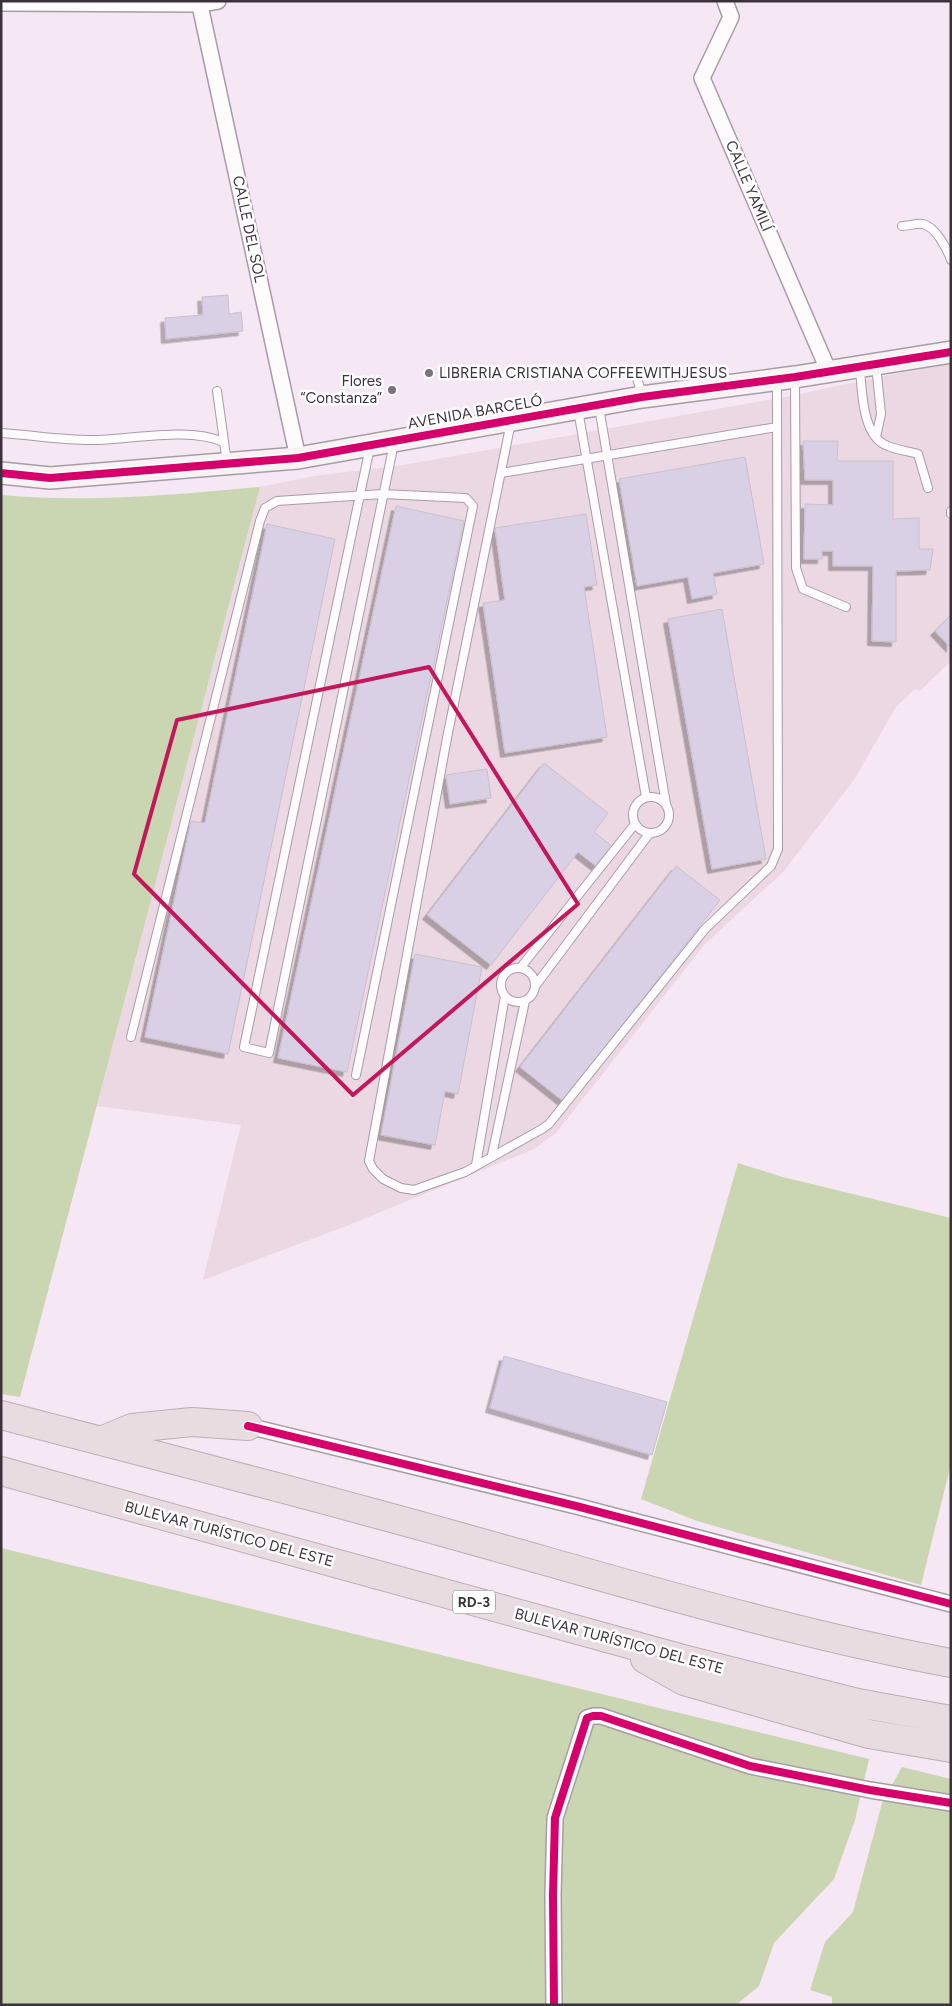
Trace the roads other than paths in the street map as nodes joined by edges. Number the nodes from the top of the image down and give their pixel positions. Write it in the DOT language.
graph roads {
  1 [pos="218,1"];
  2 [pos="725,1"];
  3 [pos="1,3"];
  4 [pos="200,3"];
  5 [pos="902,226"];
  6 [pos="951,260"];
  7 [pos="951,352"];
  8 [pos="868,366"];
  9 [pos="828,372"];
  10 [pos="636,375"];
  11 [pos="786,379"];
  12 [pos="217,391"];
  13 [pos="642,397"];
  14 [pos="599,404"];
  15 [pos="578,408"];
  16 [pos="511,420"];
  17 [pos="777,427"];
  18 [pos="1,433"];
  19 [pos="876,437"];
  20 [pos="394,440"];
  21 [pos="223,442"];
  22 [pos="370,445"];
  23 [pos="608,455"];
  24 [pos="298,458"];
  25 [pos="586,459"];
  26 [pos="227,463"];
  27 [pos="1,473"];
  28 [pos="501,473"];
  29 [pos="928,488"];
  30 [pos="360,494"];
  31 [pos="383,494"];
  32 [pos="846,607"];
  33 [pos="646,797"];
  34 [pos="666,804"];
  35 [pos="634,824"];
  36 [pos="649,834"];
  37 [pos="521,967"];
  38 [pos="536,984"];
  39 [pos="505,996"];
  40 [pos="524,1001"];
  41 [pos="131,1038"];
  42 [pos="356,1074"];
  43 [pos="492,1155"];
  44 [pos="476,1164"];
  45 [pos="1,1415"];
  46 [pos="248,1426"];
  47 [pos="101,1441"];
  48 [pos="1,1471"];
  49 [pos="951,1604"];
  50 [pos="614,1640"];
  51 [pos="951,1663"];
  52 [pos="951,1720"];
  53 [pos="951,1748"];
  54 [pos="951,1803"];
  55 [pos="554,2005"];
  1 -- 4 [label="street"];
  2 -- 9 [label="street, CALLE YAMILÍ"];
  3 -- 4 [label="street"];
  4 -- 24 [label="street, CALLE DEL SOL"];
  5 -- 6 [label="lane"];
  7 -- 8 [label="street, AVENIDA BARCELÓ"];
  8 -- 9 [label="street, AVENIDA BARCELÓ"];
  8 -- 19 [label="lane"];
  8 -- 19 [label="lane"];
  9 -- 11 [label="street, AVENIDA BARCELÓ"];
  10 -- 13 [label="lane"];
  11 -- 13 [label="street, AVENIDA BARCELÓ"];
  11 -- 17 [label="lane"];
  11 -- 32 [label="lane"];
  12 -- 21 [label="lane"];
  13 -- 14 [label="street, AVENIDA BARCELÓ"];
  14 -- 15 [label="street, AVENIDA BARCELÓ"];
  14 -- 23 [label="lane"];
  15 -- 16 [label="street, AVENIDA BARCELÓ"];
  15 -- 25 [label="lane"];
  16 -- 20 [label="street, AVENIDA BARCELÓ"];
  16 -- 28 [label="lane"];
  17 -- 23 [label="lane"];
  17 -- 43 [label="lane"];
  18 -- 21 [label="lane"];
  19 -- 29 [label="lane"];
  20 -- 22 [label="street, AVENIDA BARCELÓ"];
  20 -- 31 [label="lane"];
  21 -- 26 [label="lane"];
  22 -- 24 [label="street, AVENIDA BARCELÓ"];
  22 -- 30 [label="lane"];
  23 -- 25 [label="lane"];
  23 -- 34 [label="lane"];
  24 -- 26 [label="street, AVENIDA BARCELÓ"];
  25 -- 28 [label="lane"];
  25 -- 33 [label="lane"];
  26 -- 27 [label="street, AVENIDA BARCELÓ"];
  28 -- 44 [label="lane"];
  30 -- 31 [label="lane"];
  30 -- 31 [label="lane"];
  30 -- 41 [label="lane"];
  31 -- 42 [label="lane"];
  33 -- 34 [label="lane"];
  33 -- 35 [label="lane"];
  34 -- 36 [label="lane"];
  35 -- 36 [label="lane"];
  35 -- 37 [label="lane"];
  36 -- 38 [label="lane"];
  37 -- 38 [label="lane"];
  37 -- 39 [label="lane"];
  38 -- 40 [label="lane"];
  39 -- 40 [label="lane"];
  39 -- 44 [label="lane"];
  40 -- 43 [label="lane"];
  43 -- 44 [label="lane"];
  45 -- 47 [label="highway"];
  46 -- 47 [label="highway"];
  46 -- 49 [label="street"];
  47 -- 51 [label="highway"];
  48 -- 50 [label="highway, BULEVAR TURÍSTICO DEL ESTE / RD-3"];
  50 -- 52 [label="highway, BULEVAR TURÍSTICO DEL ESTE / RD-3"];
  50 -- 53 [label="highway"];
  54 -- 55 [label="street"];
}
